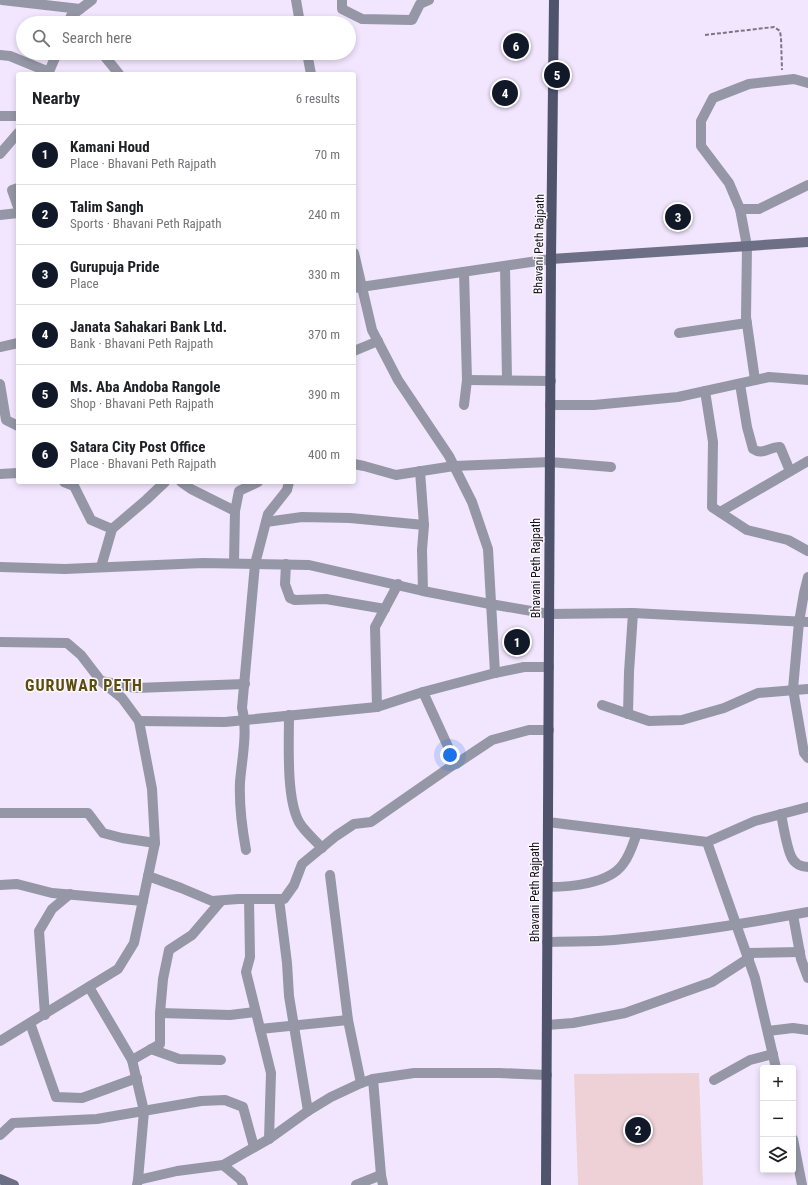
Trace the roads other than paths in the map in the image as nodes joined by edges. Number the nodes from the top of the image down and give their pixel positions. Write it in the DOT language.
graph roads {
  1 [pos="2,0"];
  2 [pos="92,0"];
  3 [pos="296,0"];
  4 [pos="342,0"];
  5 [pos="429,0"];
  6 [pos="554,0"];
  7 [pos="80,9"];
  8 [pos="71,16"];
  9 [pos="299,16"];
  10 [pos="0,55"];
  11 [pos="16,59"];
  12 [pos="19,60"];
  13 [pos="54,60"];
  14 [pos="108,60"];
  15 [pos="308,60"];
  16 [pos="47,72"];
  17 [pos="49,72"];
  18 [pos="117,72"];
  19 [pos="311,72"];
  20 [pos="808,83"];
  21 [pos="0,116"];
  22 [pos="16,116"];
  23 [pos="16,135"];
  24 [pos="0,154"];
  25 [pos="808,185"];
  26 [pos="16,189"];
  27 [pos="16,201"];
  28 [pos="740,209"];
  29 [pos="16,213"];
  30 [pos="0,215"];
  31 [pos="808,242"];
  32 [pos="747,246"];
  33 [pos="551,258"];
  34 [pos="505,266"];
  35 [pos="356,270"];
  36 [pos="464,272"];
  37 [pos="358,288"];
  38 [pos="747,323"];
  39 [pos="679,332"];
  40 [pos="378,342"];
  41 [pos="16,343"];
  42 [pos="0,347"];
  43 [pos="356,350"];
  44 [pos="467,380"];
  45 [pos="507,380"];
  46 [pos="755,380"];
  47 [pos="808,380"];
  48 [pos="550,381"];
  49 [pos="0,384"];
  50 [pos="740,384"];
  51 [pos="705,391"];
  52 [pos="550,404"];
  53 [pos="464,405"];
  54 [pos="16,425"];
  55 [pos="808,461"];
  56 [pos="550,462"];
  57 [pos="356,464"];
  58 [pos="454,466"];
  59 [pos="611,467"];
  60 [pos="420,471"];
  61 [pos="790,471"];
  62 [pos="16,473"];
  63 [pos="0,474"];
  64 [pos="69,484"];
  65 [pos="163,484"];
  66 [pos="184,484"];
  67 [pos="254,484"];
  68 [pos="289,484"];
  69 [pos="235,511"];
  70 [pos="720,512"];
  71 [pos="266,522"];
  72 [pos="424,525"];
  73 [pos="112,529"];
  74 [pos="808,551"];
  75 [pos="234,563"];
  76 [pos="255,564"];
  77 [pos="286,564"];
  78 [pos="101,567"];
  79 [pos="0,568"];
  80 [pos="808,578"];
  81 [pos="398,584"];
  82 [pos="423,591"];
  83 [pos="490,604"];
  84 [pos="385,609"];
  85 [pos="633,613"];
  86 [pos="549,614"];
  87 [pos="804,622"];
  88 [pos="0,642"];
  89 [pos="549,667"];
  90 [pos="495,673"];
  91 [pos="101,681"];
  92 [pos="244,684"];
  93 [pos="792,689"];
  94 [pos="808,689"];
  95 [pos="423,692"];
  96 [pos="602,705"];
  97 [pos="377,707"];
  98 [pos="628,714"];
  99 [pos="289,715"];
  100 [pos="245,720"];
  101 [pos="139,721"];
  102 [pos="549,730"];
  103 [pos="808,758"];
  104 [pos="456,763"];
  105 [pos="808,807"];
  106 [pos="0,813"];
  107 [pos="781,814"];
  108 [pos="548,822"];
  109 [pos="637,833"];
  110 [pos="155,842"];
  111 [pos="708,842"];
  112 [pos="322,848"];
  113 [pos="246,850"];
  114 [pos="808,867"];
  115 [pos="330,875"];
  116 [pos="148,876"];
  117 [pos="0,885"];
  118 [pos="548,887"];
  119 [pos="70,894"];
  120 [pos="249,899"];
  121 [pos="279,899"];
  122 [pos="143,901"];
  123 [pos="221,901"];
  124 [pos="808,912"];
  125 [pos="793,915"];
  126 [pos="737,925"];
  127 [pos="547,942"];
  128 [pos="800,952"];
  129 [pos="748,956"];
  130 [pos="807,974"];
  131 [pos="89,987"];
  132 [pos="255,1012"];
  133 [pos="160,1014"];
  134 [pos="44,1015"];
  135 [pos="348,1020"];
  136 [pos="30,1023"];
  137 [pos="547,1025"];
  138 [pos="294,1026"];
  139 [pos="260,1029"];
  140 [pos="808,1030"];
  141 [pos="768,1031"];
  142 [pos="0,1041"];
  143 [pos="151,1049"];
  144 [pos="773,1054"];
  145 [pos="132,1060"];
  146 [pos="221,1060"];
  147 [pos="775,1065"];
  148 [pos="546,1075"];
  149 [pos="136,1078"];
  150 [pos="373,1080"];
  151 [pos="714,1080"];
  152 [pos="361,1083"];
  153 [pos="308,1110"];
  154 [pos="144,1111"];
  155 [pos="0,1136"];
  156 [pos="269,1139"];
  157 [pos="254,1148"];
  158 [pos="796,1152"];
  159 [pos="224,1165"];
  160 [pos="0,1179"];
  161 [pos="382,1180"];
  162 [pos="138,1182"];
  163 [pos="14,1185"];
  164 [pos="243,1185"];
  165 [pos="356,1185"];
  166 [pos="546,1185"];
  167 [pos="802,1185"];
  1 -- 7 [label="street"];
  2 -- 7 [label="street"];
  3 -- 9 [label="street"];
  4 -- 5 [label="street"];
  6 -- 33 [label="main road, Bhavani Peth Rajpath"];
  7 -- 8 [label="street"];
  10 -- 11 [label="street"];
  12 -- 16 [label="street"];
  13 -- 17 [label="street"];
  14 -- 18 [label="street"];
  15 -- 19 [label="street"];
  20 -- 28 [label="street"];
  21 -- 22 [label="street"];
  23 -- 24 [label="street"];
  25 -- 28 [label="street"];
  26 -- 27 [label="street"];
  28 -- 32 [label="street"];
  29 -- 30 [label="street"];
  31 -- 32 [label="main road"];
  32 -- 33 [label="main road"];
  32 -- 38 [label="street"];
  33 -- 34 [label="street"];
  33 -- 48 [label="main road, Bhavani Peth Rajpath"];
  34 -- 36 [label="street"];
  34 -- 45 [label="street"];
  35 -- 37 [label="street"];
  36 -- 37 [label="street"];
  36 -- 44 [label="street"];
  37 -- 40 [label="street"];
  38 -- 39 [label="street"];
  38 -- 46 [label="street"];
  40 -- 43 [label="street"];
  40 -- 58 [label="street"];
  41 -- 42 [label="street"];
  44 -- 45 [label="street"];
  44 -- 53 [label="street"];
  45 -- 48 [label="street"];
  46 -- 47 [label="street"];
  46 -- 50 [label="street"];
  48 -- 52 [label="main road, Bhavani Peth Rajpath"];
  49 -- 54 [label="street"];
  50 -- 51 [label="street"];
  50 -- 61 [label="street"];
  51 -- 52 [label="street"];
  51 -- 70 [label="street"];
  52 -- 56 [label="main road, Bhavani Peth Rajpath"];
  55 -- 61 [label="street"];
  56 -- 58 [label="street"];
  56 -- 59 [label="street"];
  56 -- 86 [label="main road, Bhavani Peth Rajpath"];
  57 -- 60 [label="street"];
  58 -- 60 [label="street"];
  58 -- 83 [label="street"];
  60 -- 72 [label="street"];
  61 -- 70 [label="street"];
  62 -- 63 [label="street"];
  64 -- 73 [label="street"];
  65 -- 73 [label="street"];
  66 -- 69 [label="street"];
  67 -- 69 [label="street"];
  68 -- 71 [label="street"];
  69 -- 75 [label="street"];
  70 -- 74 [label="street"];
  71 -- 72 [label="street"];
  71 -- 76 [label="street"];
  72 -- 82 [label="street"];
  73 -- 78 [label="street"];
  75 -- 76 [label="street"];
  75 -- 78 [label="street"];
  76 -- 77 [label="street"];
  76 -- 92 [label="street"];
  77 -- 81 [label="street"];
  77 -- 84 [label="street"];
  78 -- 79 [label="street"];
  80 -- 87 [label="street"];
  81 -- 82 [label="street"];
  81 -- 84 [label="street"];
  82 -- 83 [label="street"];
  83 -- 86 [label="street"];
  83 -- 90 [label="street"];
  84 -- 97 [label="street"];
  85 -- 86 [label="street"];
  85 -- 87 [label="street"];
  85 -- 98 [label="street"];
  86 -- 89 [label="main road, Bhavani Peth Rajpath"];
  87 -- 93 [label="street"];
  88 -- 91 [label="street"];
  89 -- 90 [label="street"];
  89 -- 102 [label="main road, Bhavani Peth Rajpath"];
  90 -- 95 [label="street"];
  91 -- 92 [label="street"];
  91 -- 101 [label="street"];
  92 -- 100 [label="street"];
  93 -- 94 [label="street"];
  93 -- 98 [label="street"];
  93 -- 103 [label="street"];
  95 -- 97 [label="street"];
  95 -- 104 [label="street"];
  96 -- 98 [label="street"];
  97 -- 99 [label="street"];
  99 -- 100 [label="street"];
  99 -- 112 [label="street"];
  100 -- 101 [label="street"];
  100 -- 113 [label="street"];
  101 -- 110 [label="street"];
  102 -- 104 [label="street"];
  102 -- 108 [label="main road, Bhavani Peth Rajpath"];
  104 -- 112 [label="street"];
  105 -- 107 [label="street"];
  106 -- 110 [label="street"];
  107 -- 111 [label="street"];
  107 -- 114 [label="street"];
  108 -- 109 [label="street"];
  108 -- 118 [label="main road, Bhavani Peth Rajpath"];
  109 -- 111 [label="street"];
  109 -- 118 [label="street"];
  110 -- 116 [label="street"];
  111 -- 126 [label="street"];
  112 -- 121 [label="street"];
  115 -- 135 [label="street"];
  116 -- 122 [label="street"];
  116 -- 123 [label="street"];
  117 -- 119 [label="street"];
  118 -- 127 [label="main road, Bhavani Peth Rajpath"];
  119 -- 122 [label="street"];
  119 -- 134 [label="street"];
  120 -- 121 [label="street"];
  120 -- 123 [label="street"];
  120 -- 132 [label="street"];
  121 -- 138 [label="street"];
  122 -- 131 [label="street"];
  123 -- 133 [label="street"];
  124 -- 125 [label="street"];
  125 -- 126 [label="street"];
  125 -- 128 [label="street"];
  126 -- 127 [label="street"];
  126 -- 129 [label="street"];
  127 -- 137 [label="main road, Bhavani Peth Rajpath"];
  128 -- 129 [label="street"];
  128 -- 130 [label="street"];
  129 -- 137 [label="street"];
  129 -- 141 [label="street"];
  131 -- 134 [label="street"];
  131 -- 145 [label="street"];
  132 -- 133 [label="street"];
  132 -- 139 [label="street"];
  133 -- 143 [label="street"];
  134 -- 136 [label="street"];
  135 -- 138 [label="street"];
  135 -- 152 [label="street"];
  136 -- 142 [label="street"];
  136 -- 149 [label="street"];
  137 -- 148 [label="main road, Bhavani Peth Rajpath"];
  138 -- 139 [label="street"];
  138 -- 153 [label="street"];
  139 -- 156 [label="street"];
  140 -- 141 [label="street"];
  141 -- 144 [label="street"];
  143 -- 145 [label="street"];
  143 -- 146 [label="street"];
  144 -- 147 [label="street"];
  144 -- 151 [label="street"];
  145 -- 149 [label="street"];
  148 -- 150 [label="street"];
  148 -- 166 [label="main road, Bhavani Peth Rajpath"];
  149 -- 154 [label="street"];
  150 -- 152 [label="street"];
  150 -- 161 [label="street"];
  152 -- 153 [label="street"];
  153 -- 156 [label="street"];
  154 -- 155 [label="street"];
  154 -- 157 [label="street"];
  154 -- 162 [label="street"];
  156 -- 157 [label="street"];
  157 -- 159 [label="street"];
  158 -- 167 [label="street"];
  159 -- 162 [label="street"];
  159 -- 164 [label="street"];
  160 -- 163 [label="main road"];
  161 -- 165 [label="street"];
}
